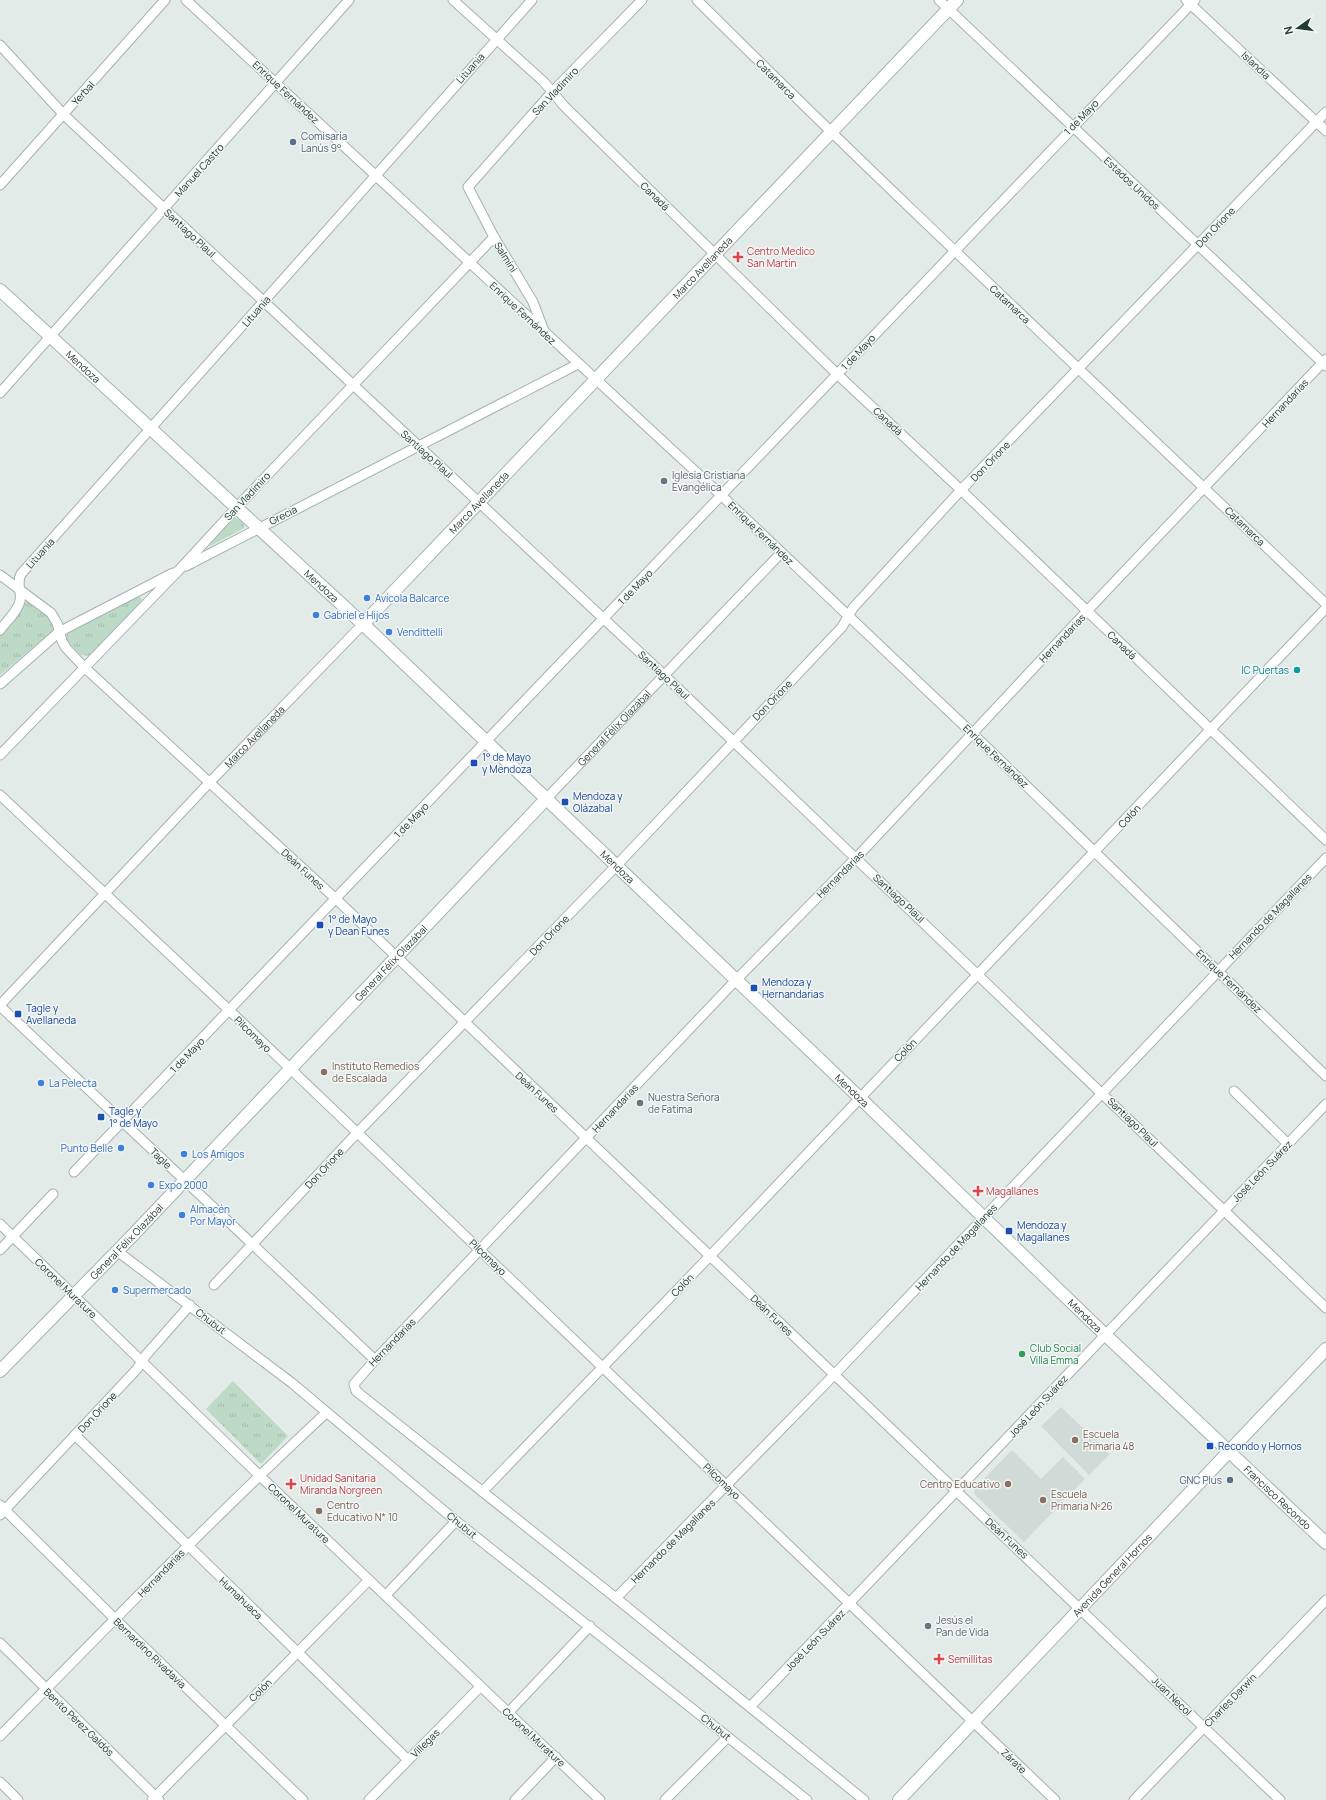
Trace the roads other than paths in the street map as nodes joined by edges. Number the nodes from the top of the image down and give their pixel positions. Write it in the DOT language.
graph roads {
  1 [pos="165,0"];
  2 [pos="186,0"];
  3 [pos="349,0"];
  4 [pos="453,0"];
  5 [pos="532,0"];
  6 [pos="642,0"];
  7 [pos="697,0"];
  8 [pos="939,0"];
  9 [pos="957,0"];
  10 [pos="1190,2"];
  11 [pos="948,9"];
  12 [pos="496,39"];
  13 [pos="0,45"];
  14 [pos="276,83"];
  15 [pos="553,91"];
  16 [pos="1326,112"];
  17 [pos="64,114"];
  18 [pos="1316,122"];
  19 [pos="1072,126"];
  20 [pos="1326,131"];
  21 [pos="831,133"];
  22 [pos="375,175"];
  23 [pos="2,179"];
  24 [pos="470,183"];
  25 [pos="164,209"];
  26 [pos="494,237"];
  27 [pos="1198,245"];
  28 [pos="953,251"];
  29 [pos="715,254"];
  30 [pos="470,262"];
  31 [pos="0,290"];
  32 [pos="264,302"];
  33 [pos="544,332"];
  34 [pos="50,336"];
  35 [pos="1325,363"];
  36 [pos="578,364"];
  37 [pos="1079,368"];
  38 [pos="837,374"];
  39 [pos="595,379"];
  40 [pos="354,385"];
  41 [pos="0,393"];
  42 [pos="150,430"];
  43 [pos="418,446"];
  44 [pos="1205,488"];
  45 [pos="961,490"];
  46 [pos="722,496"];
  47 [pos="479,500"];
  48 [pos="237,507"];
  49 [pos="258,528"];
  50 [pos="781,553"];
  51 [pos="179,570"];
  52 [pos="0,575"];
  53 [pos="20,590"];
  54 [pos="1326,604"];
  55 [pos="1326,608"];
  56 [pos="1087,611"];
  57 [pos="848,616"];
  58 [pos="604,619"];
  59 [pos="363,624"];
  60 [pos="0,630"];
  61 [pos="59,632"];
  62 [pos="84,667"];
  63 [pos="665,676"];
  64 [pos="0,684"];
  65 [pos="1211,729"];
  66 [pos="973,734"];
  67 [pos="733,740"];
  68 [pos="486,742"];
  69 [pos="0,755"];
  70 [pos="210,783"];
  71 [pos="0,796"];
  72 [pos="547,798"];
  73 [pos="1326,840"];
  74 [pos="1095,853"];
  75 [pos="856,858"];
  76 [pos="1326,858"];
  77 [pos="616,866"];
  78 [pos="105,894"];
  79 [pos="336,899"];
  80 [pos="397,957"];
  81 [pos="1218,971"];
  82 [pos="978,974"];
  83 [pos="736,980"];
  84 [pos="0,1006"];
  85 [pos="229,1010"];
  86 [pos="464,1022"];
  87 [pos="290,1069"];
  88 [pos="1326,1076"];
  89 [pos="1234,1091"];
  90 [pos="1102,1093"];
  91 [pos="860,1098"];
  92 [pos="1326,1104"];
  93 [pos="123,1122"];
  94 [pos="357,1132"];
  95 [pos="586,1138"];
  96 [pos="1288,1144"];
  97 [pos="74,1172"];
  98 [pos="183,1180"];
  99 [pos="53,1194"];
  100 [pos="1224,1210"];
  101 [pos="983,1218"];
  102 [pos="0,1224"];
  103 [pos="13,1236"];
  104 [pos="252,1244"];
  105 [pos="0,1250"];
  106 [pos="480,1250"];
  107 [pos="117,1251"];
  108 [pos="710,1256"];
  109 [pos="214,1284"];
  110 [pos="74,1295"];
  111 [pos="190,1305"];
  112 [pos="1326,1308"];
  113 [pos="1105,1334"];
  114 [pos="1326,1349"];
  115 [pos="374,1360"];
  116 [pos="142,1361"];
  117 [pos="603,1367"];
  118 [pos="0,1372"];
  119 [pos="834,1375"];
  120 [pos="326,1413"];
  121 [pos="75,1435"];
  122 [pos="1229,1451"];
  123 [pos="260,1476"];
  124 [pos="727,1486"];
  125 [pos="483,1491"];
  126 [pos="958,1492"];
  127 [pos="2,1510"];
  128 [pos="456,1521"];
  129 [pos="1326,1543"];
  130 [pos="188,1545"];
  131 [pos="369,1580"];
  132 [pos="386,1595"];
  133 [pos="616,1598"];
  134 [pos="1326,1600"];
  135 [pos="849,1604"];
  136 [pos="1081,1608"];
  137 [pos="116,1620"];
  138 [pos="590,1626"];
  139 [pos="0,1643"];
  140 [pos="297,1653"];
  141 [pos="480,1687"];
  142 [pos="46,1689"];
  143 [pos="750,1707"];
  144 [pos="508,1713"];
  145 [pos="973,1722"];
  146 [pos="225,1726"];
  147 [pos="1204,1728"];
  148 [pos="0,1736"];
  149 [pos="728,1737"];
  150 [pos="556,1757"];
  151 [pos="408,1760"];
  152 [pos="0,1782"];
  153 [pos="156,1799"];
  154 [pos="18,1800"];
  155 [pos="303,1800"];
  156 [pos="369,1800"];
  157 [pos="515,1800"];
  158 [pos="600,1800"];
  159 [pos="665,1800"];
  160 [pos="807,1800"];
  161 [pos="864,1800"];
  162 [pos="899,1800"];
  163 [pos="1055,1800"];
  164 [pos="1134,1800"];
  165 [pos="1280,1800"];
  1 -- 17 [label="street, Yerbal"];
  2 -- 14 [label="street, Enrique Fernández"];
  3 -- 14 [label="street, Manuel Castro"];
  4 -- 12 [label="street, Canadá"];
  5 -- 12 [label="street, Lituania"];
  6 -- 15 [label="street, San Vladimiro"];
  7 -- 21 [label="street, Catamarca"];
  8 -- 11 [label="street, Estados Unidos"];
  9 -- 11 [label="street, Marco Avellaneda"];
  10 -- 18 [label="street, Islandia"];
  10 -- 19 [label="street, 1 de Mayo"];
  11 -- 19 [label="street, Estados Unidos"];
  11 -- 21 [label="street, Marco Avellaneda"];
  12 -- 15 [label="street, Canadá"];
  12 -- 22 [label="street, Lituania"];
  13 -- 17 [label="street, Santiago Plaul"];
  14 -- 22 [label="street, Enrique Fernández"];
  14 -- 25 [label="street, Manuel Castro"];
  15 -- 24 [label="street, San Vladimiro"];
  15 -- 29 [label="street, Canadá"];
  16 -- 18 [label="street, Don Orione"];
  17 -- 23 [label="street, Yerbal"];
  17 -- 25 [label="street, Santiago Plaul"];
  18 -- 20 [label="street, Islandia"];
  18 -- 27 [label="street, Don Orione"];
  19 -- 27 [label="street, Estados Unidos"];
  19 -- 28 [label="street, 1 de Mayo"];
  21 -- 28 [label="street, Catamarca"];
  21 -- 29 [label="street, Marco Avellaneda"];
  22 -- 30 [label="street, Enrique Fernández"];
  22 -- 32 [label="street, Lituania"];
  24 -- 26 [label="street, Salmini"];
  25 -- 32 [label="street, Santiago Plaul"];
  25 -- 34 [label="street, Manuel Castro"];
  26 -- 30 [label="street, San Vladimiro"];
  26 -- 33 [label="street, Salmini"];
  27 -- 35 [label="street, Estados Unidos"];
  27 -- 37 [label="street, Don Orione"];
  28 -- 37 [label="street, Catamarca"];
  28 -- 38 [label="street, 1 de Mayo"];
  29 -- 38 [label="street, Canadá"];
  29 -- 39 [label="street, Marco Avellaneda"];
  30 -- 33 [label="street, Enrique Fernández"];
  30 -- 40 [label="street, San Vladimiro"];
  31 -- 34 [label="street, Mendoza"];
  32 -- 40 [label="street, Santiago Plaul"];
  32 -- 42 [label="street, Lituania"];
  33 -- 36 [label="street, Enrique Fernández"];
  34 -- 41 [label="street, Manuel Castro"];
  34 -- 42 [label="street, Mendoza"];
  35 -- 44 [label="street, Hernandarias"];
  36 -- 39 [label="street, Enrique Fernández"];
  36 -- 43 [label="street, Grecia"];
  37 -- 44 [label="street, Catamarca"];
  37 -- 45 [label="street, Don Orione"];
  38 -- 45 [label="street, Canadá"];
  38 -- 46 [label="street, 1 de Mayo"];
  39 -- 46 [label="street, Enrique Fernández"];
  39 -- 47 [label="street, Marco Avellaneda"];
  40 -- 43 [label="street, Santiago Plaul"];
  40 -- 48 [label="street, San Vladimiro"];
  42 -- 48 [label="street, Mendoza"];
  42 -- 53 [label="street, Lituania"];
  43 -- 47 [label="street, Santiago Plaul"];
  43 -- 49 [label="street, Grecia"];
  44 -- 54 [label="street, Catamarca"];
  44 -- 56 [label="street, Hernandarias"];
  45 -- 56 [label="street, Canadá"];
  45 -- 57 [label="street, Don Orione"];
  46 -- 50 [label="street, Enrique Fernández"];
  46 -- 58 [label="street, 1 de Mayo"];
  47 -- 58 [label="street, Santiago Plaul"];
  47 -- 59 [label="street, Marco Avellaneda"];
  48 -- 49 [label="street, Mendoza"];
  48 -- 51 [label="street, San Vladimiro"];
  49 -- 51 [label="street, Grecia"];
  49 -- 59 [label="street, Mendoza"];
  50 -- 57 [label="street, Enrique Fernández"];
  50 -- 63 [label="street, General Félix Olazábal"];
  51 -- 61 [label="street, Grecia"];
  51 -- 62 [label="street, San Vladimiro"];
  52 -- 53 [label="street, Deán Funes"];
  53 -- 60 [label="street, Lituania"];
  53 -- 61 [label="street, Deán Funes"];
  55 -- 65 [label="street, Colón"];
  56 -- 65 [label="street, Canadá"];
  56 -- 66 [label="street, Hernandarias"];
  57 -- 66 [label="street, Enrique Fernández"];
  57 -- 67 [label="street, Don Orione"];
  58 -- 63 [label="street, Santiago Plaul"];
  58 -- 68 [label="street, 1 de Mayo"];
  59 -- 68 [label="street, Mendoza"];
  59 -- 70 [label="street, Marco Avellaneda"];
  61 -- 62 [label="street, Deán Funes"];
  61 -- 64 [label="street, Grecia"];
  62 -- 69 [label="street, San Vladimiro"];
  62 -- 70 [label="street, Deán Funes"];
  63 -- 67 [label="street, Santiago Plaul"];
  63 -- 72 [label="street, General Félix Olazábal"];
  65 -- 73 [label="street, Canadá"];
  65 -- 74 [label="street, Colón"];
  66 -- 74 [label="street, Enrique Fernández"];
  66 -- 75 [label="street, Hernandarias"];
  67 -- 75 [label="street, Santiago Plaul"];
  67 -- 77 [label="street, Don Orione"];
  68 -- 72 [label="street, Mendoza"];
  68 -- 79 [label="street, 1 de Mayo"];
  70 -- 78 [label="street, Marco Avellaneda"];
  70 -- 79 [label="street, Deán Funes"];
  71 -- 78 [label="street, Pilcomayo"];
  72 -- 77 [label="street, Mendoza"];
  72 -- 80 [label="street, General Félix Olazábal"];
  74 -- 81 [label="street, Enrique Fernández"];
  74 -- 82 [label="street, Colón"];
  75 -- 82 [label="street, Santiago Plaul"];
  75 -- 83 [label="street, Hernandarias"];
  76 -- 81 [label="street, Hernando de Magallanes"];
  77 -- 83 [label="street, Mendoza"];
  77 -- 86 [label="street, Don Orione"];
  78 -- 84 [label="street, Marco Avellaneda"];
  78 -- 85 [label="street, Pilcomayo"];
  79 -- 80 [label="street, Deán Funes"];
  79 -- 85 [label="street, 1 de Mayo"];
  80 -- 86 [label="street, Deán Funes"];
  80 -- 87 [label="street, General Félix Olazábal"];
  81 -- 88 [label="street, Enrique Fernández"];
  81 -- 90 [label="street, Hernando de Magallanes"];
  82 -- 90 [label="street, Santiago Plaul"];
  82 -- 91 [label="street, Colón"];
  83 -- 91 [label="street, Mendoza"];
  83 -- 95 [label="street, Hernandarias"];
  84 -- 93 [label="street, Tagle"];
  85 -- 87 [label="street, Pilcomayo"];
  85 -- 93 [label="street, 1 de Mayo"];
  86 -- 94 [label="street, Don Orione"];
  86 -- 95 [label="street, Deán Funes"];
  87 -- 94 [label="street, Pilcomayo"];
  87 -- 98 [label="street, General Félix Olazábal"];
  89 -- 96 [label="street"];
  90 -- 100 [label="street, Santiago Plaul"];
  90 -- 101 [label="street, Hernando de Magallanes"];
  91 -- 101 [label="street, Mendoza"];
  91 -- 108 [label="street, Colón"];
  92 -- 96 [label="street, José León Suárez"];
  93 -- 97 [label="street, 1 de Mayo"];
  93 -- 98 [label="street, Tagle"];
  94 -- 104 [label="street, Don Orione"];
  94 -- 106 [label="street, Pilcomayo"];
  95 -- 106 [label="street, Hernandarias"];
  95 -- 108 [label="street, Deán Funes"];
  96 -- 100 [label="street, José León Suárez"];
  98 -- 104 [label="street, Tagle"];
  98 -- 107 [label="street, General Félix Olazábal"];
  99 -- 103 [label="street"];
  100 -- 112 [label="street, Santiago Plaul"];
  100 -- 113 [label="street, José León Suárez"];
  101 -- 113 [label="street, Mendoza"];
  101 -- 119 [label="street, Hernando de Magallanes"];
  102 -- 103 [label="street, Coronel Murature"];
  103 -- 105 [label="street"];
  103 -- 110 [label="street, Coronel Murature"];
  104 -- 109 [label="street, Don Orione"];
  104 -- 115 [label="street, Tagle"];
  106 -- 115 [label="street, Hernandarias"];
  106 -- 117 [label="street, Pilcomayo"];
  107 -- 110 [label="street, General Félix Olazábal"];
  107 -- 111 [label="street, Chubut"];
  108 -- 117 [label="street, Colón"];
  108 -- 119 [label="street, Deán Funes"];
  110 -- 116 [label="street, Coronel Murature"];
  110 -- 118 [label="street, General Félix Olazábal"];
  111 -- 116 [label="street, Don Orione"];
  111 -- 120 [label="street, Chubut"];
  113 -- 122 [label="street, Mendoza"];
  113 -- 126 [label="street, José León Suárez"];
  114 -- 122 [label="street, Avenida General Hornos"];
  115 -- 125 [label="street, Hernandarias"];
  116 -- 121 [label="street, Don Orione"];
  116 -- 123 [label="street, Coronel Murature"];
  117 -- 124 [label="street, Pilcomayo"];
  117 -- 125 [label="street, Colón"];
  119 -- 124 [label="street, Hernando de Magallanes"];
  119 -- 126 [label="street, Deán Funes"];
  120 -- 123 [label="street, Hernandarias"];
  120 -- 128 [label="street, Chubut"];
  121 -- 127 [label="street, Don Orione"];
  121 -- 130 [label="street, Humahuaca"];
  122 -- 129 [label="street, Francisco Recondo"];
  122 -- 136 [label="street, Avenida General Hornos"];
  123 -- 130 [label="street, Hernandarias"];
  123 -- 131 [label="street, Coronel Murature"];
  124 -- 133 [label="street, Hernando de Magallanes"];
  124 -- 135 [label="street, Pilcomayo"];
  125 -- 133 [label="street"];
  126 -- 135 [label="street, José León Suárez"];
  126 -- 136 [label="street, Deán Funes"];
  127 -- 137 [label="street, Bernardino Rivadavia"];
  128 -- 132 [label="street"];
  128 -- 138 [label="street, Chubut"];
  130 -- 137 [label="street, Hernandarias"];
  130 -- 140 [label="street, Humahuaca"];
  131 -- 132 [label="street, Coronel Murature"];
  131 -- 140 [label="street, Colón"];
  132 -- 141 [label="street, Coronel Murature"];
  133 -- 143 [label="street"];
  134 -- 147 [label="street, Charles Darwin"];
  135 -- 143 [label="street, José León Suárez"];
  135 -- 145 [label="street, Pilcomayo"];
  136 -- 145 [label="street, Avenida General Hornos"];
  136 -- 147 [label="street, Juan Necol"];
  137 -- 142 [label="street, Hernandarias"];
  137 -- 146 [label="street, Bernardino Rivadavia"];
  138 -- 144 [label="street"];
  138 -- 149 [label="street, Chubut"];
  139 -- 142 [label="street, Benito Pérez Galdós"];
  140 -- 146 [label="street, Colón"];
  140 -- 151 [label="street, Humahuaca"];
  141 -- 144 [label="street, Coronel Murature"];
  141 -- 151 [label="street, Villegas"];
  142 -- 148 [label="street, Hernandarias"];
  142 -- 153 [label="street, Benito Pérez Galdós"];
  143 -- 161 [label="street"];
  144 -- 150 [label="street, Coronel Murature"];
  145 -- 162 [label="street, Avenida General Hornos"];
  145 -- 163 [label="street, Zárate"];
  146 -- 153 [label="street, Colón"];
  146 -- 155 [label="street, Bernardino Rivadavia"];
  147 -- 164 [label="street, Charles Darwin"];
  147 -- 165 [label="street, Juan Necol"];
  149 -- 159 [label="street"];
  149 -- 160 [label="street, Chubut"];
  150 -- 157 [label="street"];
  150 -- 158 [label="street, Coronel Murature"];
  151 -- 156 [label="street, Villegas"];
  152 -- 154 [label="street"];
}
